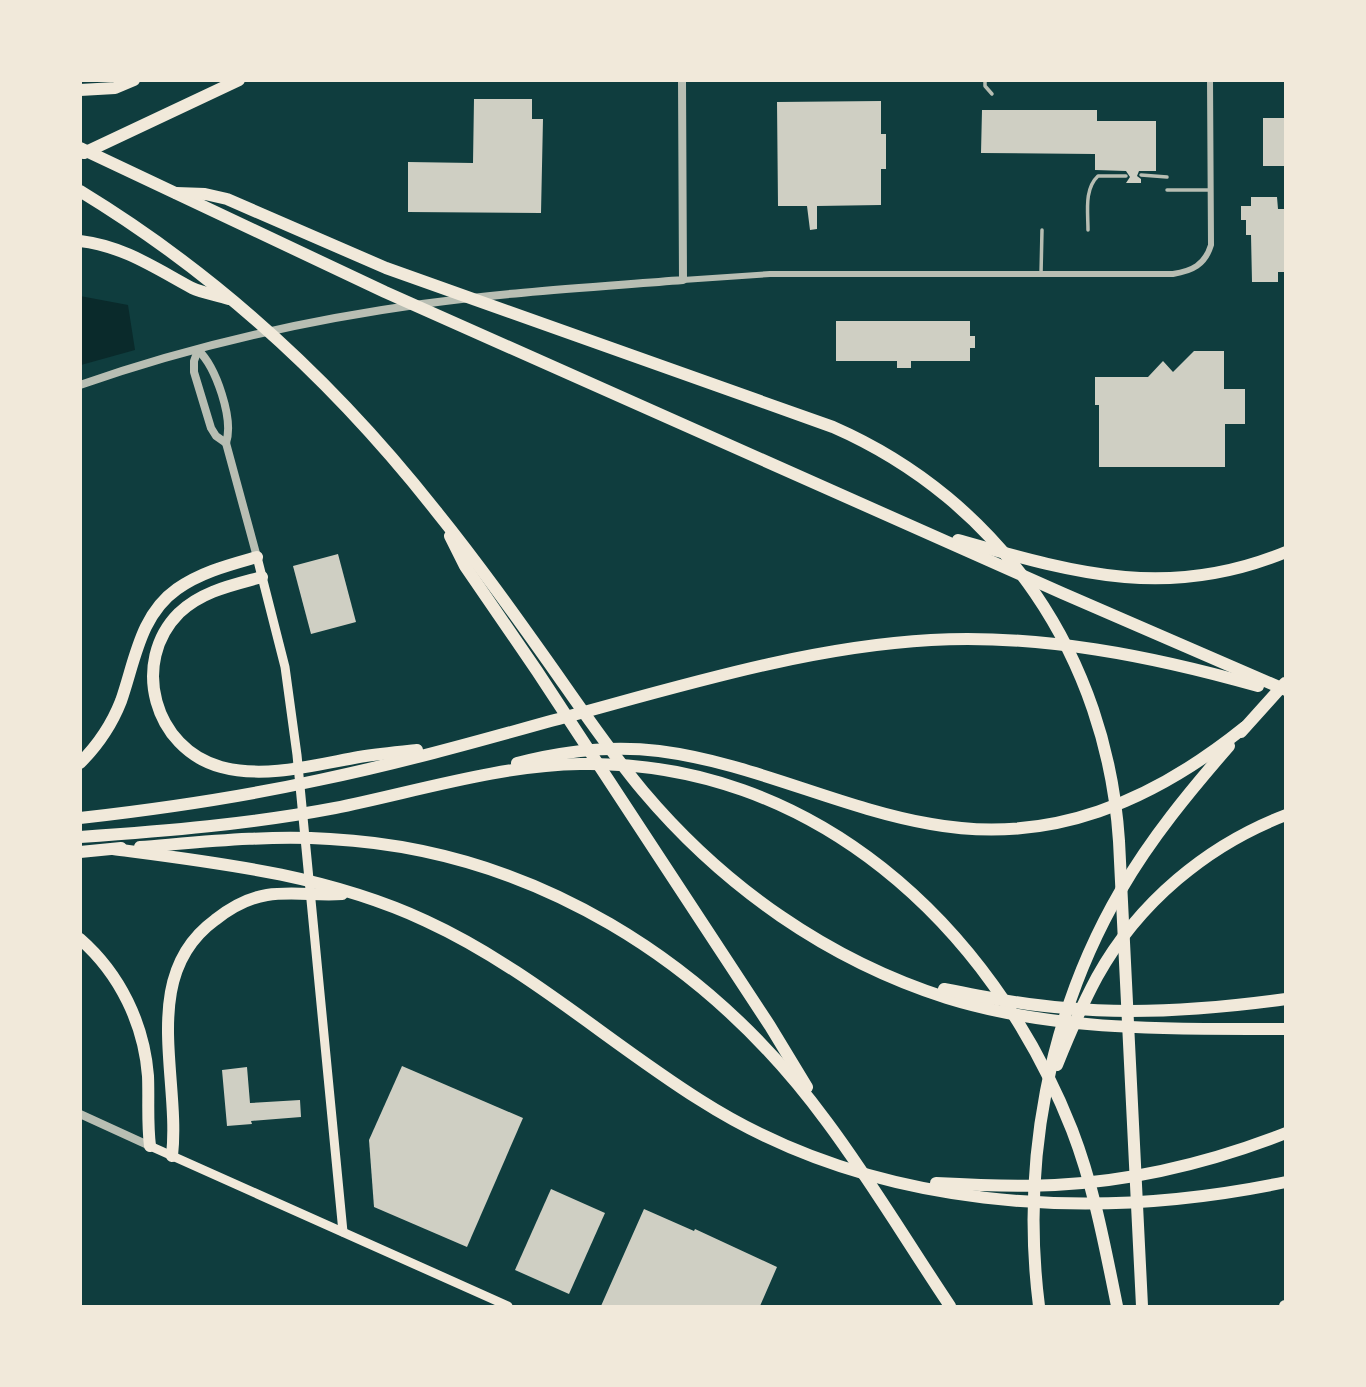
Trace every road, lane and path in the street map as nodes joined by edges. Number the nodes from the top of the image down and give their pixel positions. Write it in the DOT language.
graph roads {
  1 [pos="134,80"];
  2 [pos="239,80"];
  3 [pos="682,80"];
  4 [pos="985,80"];
  5 [pos="1210,80"];
  6 [pos="80,90"];
  7 [pos="992,94"];
  8 [pos="80,148"];
  9 [pos="80,155"];
  10 [pos="1142,175"];
  11 [pos="1126,176"];
  12 [pos="1167,177"];
  13 [pos="1167,190"];
  14 [pos="1212,190"];
  15 [pos="80,191"];
  16 [pos="176,192"];
  17 [pos="1042,230"];
  18 [pos="1088,230"];
  19 [pos="80,241"];
  20 [pos="1041,274"];
  21 [pos="683,280"];
  22 [pos="235,301"];
  23 [pos="198,349"];
  24 [pos="80,385"];
  25 [pos="226,443"];
  26 [pos="445,522"];
  27 [pos="926,533"];
  28 [pos="1286,552"];
  29 [pos="257,557"];
  30 [pos="262,577"];
  31 [pos="1286,683"];
  32 [pos="1286,692"];
  33 [pos="1245,727"];
  34 [pos="467,744"];
  35 [pos="80,764"];
  36 [pos="422,790"];
  37 [pos="1286,815"];
  38 [pos="80,818"];
  39 [pos="80,837"];
  40 [pos="113,849"];
  41 [pos="80,852"];
  42 [pos="328,890"];
  43 [pos="80,939"];
  44 [pos="909,984"];
  45 [pos="1286,999"];
  46 [pos="1286,1029"];
  47 [pos="1062,1041"];
  48 [pos="80,1115"];
  49 [pos="826,1121"];
  50 [pos="1286,1133"];
  51 [pos="150,1146"];
  52 [pos="172,1156"];
  53 [pos="894,1180"];
  54 [pos="1286,1182"];
  55 [pos="343,1232"];
  56 [pos="508,1307"];
  57 [pos="950,1307"];
  58 [pos="1040,1307"];
  59 [pos="1117,1307"];
  60 [pos="1142,1307"];
  1 -- 6 [label="highway"];
  2 -- 9 [label="highway"];
  3 -- 21 [label="street"];
  4 -- 7 [label="lane"];
  5 -- 14 [label="street"];
  8 -- 16 [label="highway"];
  10 -- 12 [label="lane"];
  11 -- 18 [label="lane"];
  13 -- 14 [label="lane"];
  14 -- 20 [label="street"];
  15 -- 22 [label="highway"];
  16 -- 27 [label="highway"];
  16 -- 60 [label="highway"];
  17 -- 20 [label="lane"];
  19 -- 22 [label="highway"];
  20 -- 21 [label="street"];
  21 -- 23 [label="street"];
  22 -- 26 [label="highway"];
  23 -- 24 [label="street"];
  23 -- 25 [label="street"];
  23 -- 25 [label="street"];
  25 -- 29 [label="street"];
  26 -- 44 [label="highway"];
  26 -- 49 [label="highway"];
  27 -- 28 [label="highway"];
  27 -- 32 [label="highway"];
  29 -- 30 [label="main road"];
  29 -- 35 [label="highway"];
  30 -- 34 [label="highway"];
  30 -- 55 [label="main road"];
  31 -- 33 [label="highway"];
  32 -- 34 [label="highway"];
  33 -- 36 [label="highway"];
  33 -- 47 [label="highway"];
  34 -- 38 [label="highway"];
  36 -- 39 [label="highway"];
  36 -- 59 [label="highway"];
  37 -- 47 [label="highway"];
  40 -- 41 [label="highway"];
  40 -- 42 [label="highway"];
  40 -- 49 [label="highway"];
  42 -- 52 [label="highway"];
  42 -- 53 [label="highway"];
  43 -- 51 [label="highway"];
  44 -- 45 [label="highway"];
  44 -- 46 [label="highway"];
  47 -- 58 [label="highway"];
  48 -- 51 [label="street"];
  49 -- 57 [label="highway"];
  50 -- 53 [label="highway"];
  51 -- 52 [label="main road"];
  52 -- 55 [label="main road"];
  53 -- 54 [label="highway"];
  55 -- 56 [label="main road"];
}
